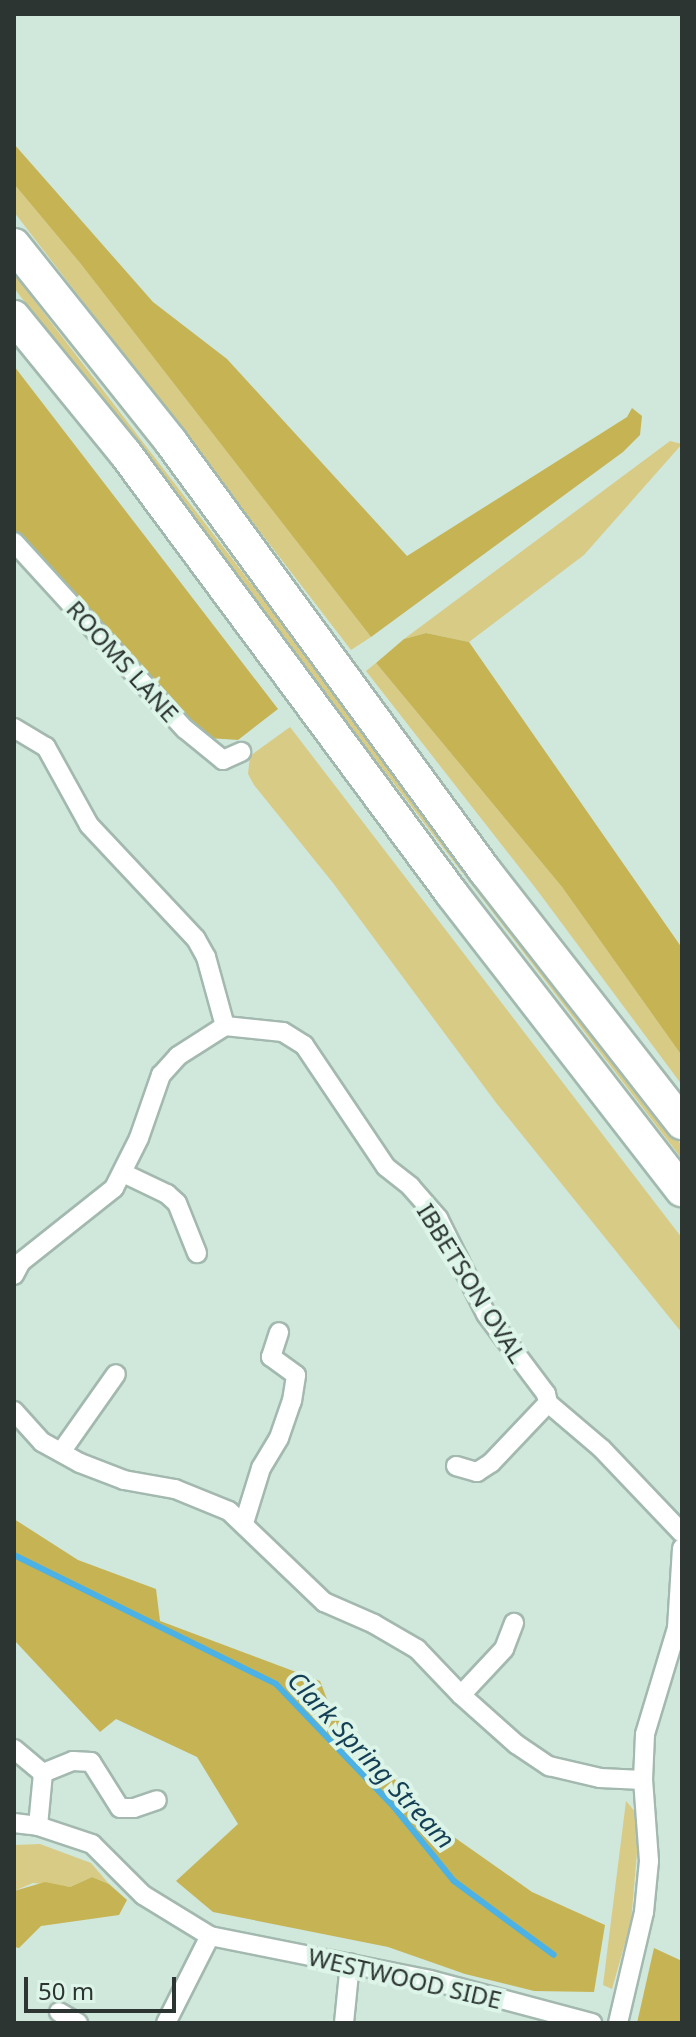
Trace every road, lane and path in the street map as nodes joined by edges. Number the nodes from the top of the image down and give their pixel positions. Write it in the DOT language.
graph roads {
  1 [pos="14,245"];
  2 [pos="14,317"];
  3 [pos="14,542"];
  4 [pos="14,728"];
  5 [pos="241,752"];
  6 [pos="225,1026"];
  7 [pos="682,1123"];
  8 [pos="123,1173"];
  9 [pos="682,1190"];
  10 [pos="197,1253"];
  11 [pos="16,1264"];
  12 [pos="279,1332"];
  13 [pos="116,1374"];
  14 [pos="548,1403"];
  15 [pos="14,1411"];
  16 [pos="61,1452"];
  17 [pos="456,1466"];
  18 [pos="244,1523"];
  19 [pos="682,1533"];
  20 [pos="682,1548"];
  21 [pos="514,1623"];
  22 [pos="461,1695"];
  23 [pos="14,1749"];
  24 [pos="43,1773"];
  25 [pos="643,1780"];
  26 [pos="157,1800"];
  27 [pos="14,1823"];
  28 [pos="38,1826"];
  29 [pos="210,1936"];
  30 [pos="350,1963"];
  31 [pos="59,2012"];
  32 [pos="78,2023"];
  33 [pos="166,2023"];
  34 [pos="344,2023"];
  35 [pos="592,2023"];
  36 [pos="618,2023"];
  1 -- 7 [label="highway"];
  2 -- 9 [label="highway"];
  3 -- 5 [label="street, ROOMS LANE"];
  4 -- 6 [label="street"];
  6 -- 8 [label="street"];
  6 -- 14 [label="street, IBBETSON OVAL"];
  8 -- 10 [label="street"];
  8 -- 11 [label="street"];
  12 -- 18 [label="street"];
  13 -- 16 [label="street"];
  14 -- 17 [label="street"];
  14 -- 19 [label="street, IBBETSON OVAL"];
  15 -- 16 [label="street"];
  16 -- 18 [label="street"];
  18 -- 22 [label="street"];
  20 -- 25 [label="street"];
  21 -- 22 [label="street"];
  22 -- 25 [label="street"];
  23 -- 24 [label="street"];
  24 -- 26 [label="street"];
  24 -- 28 [label="street"];
  25 -- 36 [label="street"];
  27 -- 28 [label="street, WESTWOOD SIDE"];
  28 -- 29 [label="street, WESTWOOD SIDE"];
  29 -- 30 [label="street, WESTWOOD SIDE"];
  29 -- 33 [label="street"];
  30 -- 34 [label="street"];
  30 -- 35 [label="street, WESTWOOD SIDE"];
  31 -- 32 [label="street"];
}
